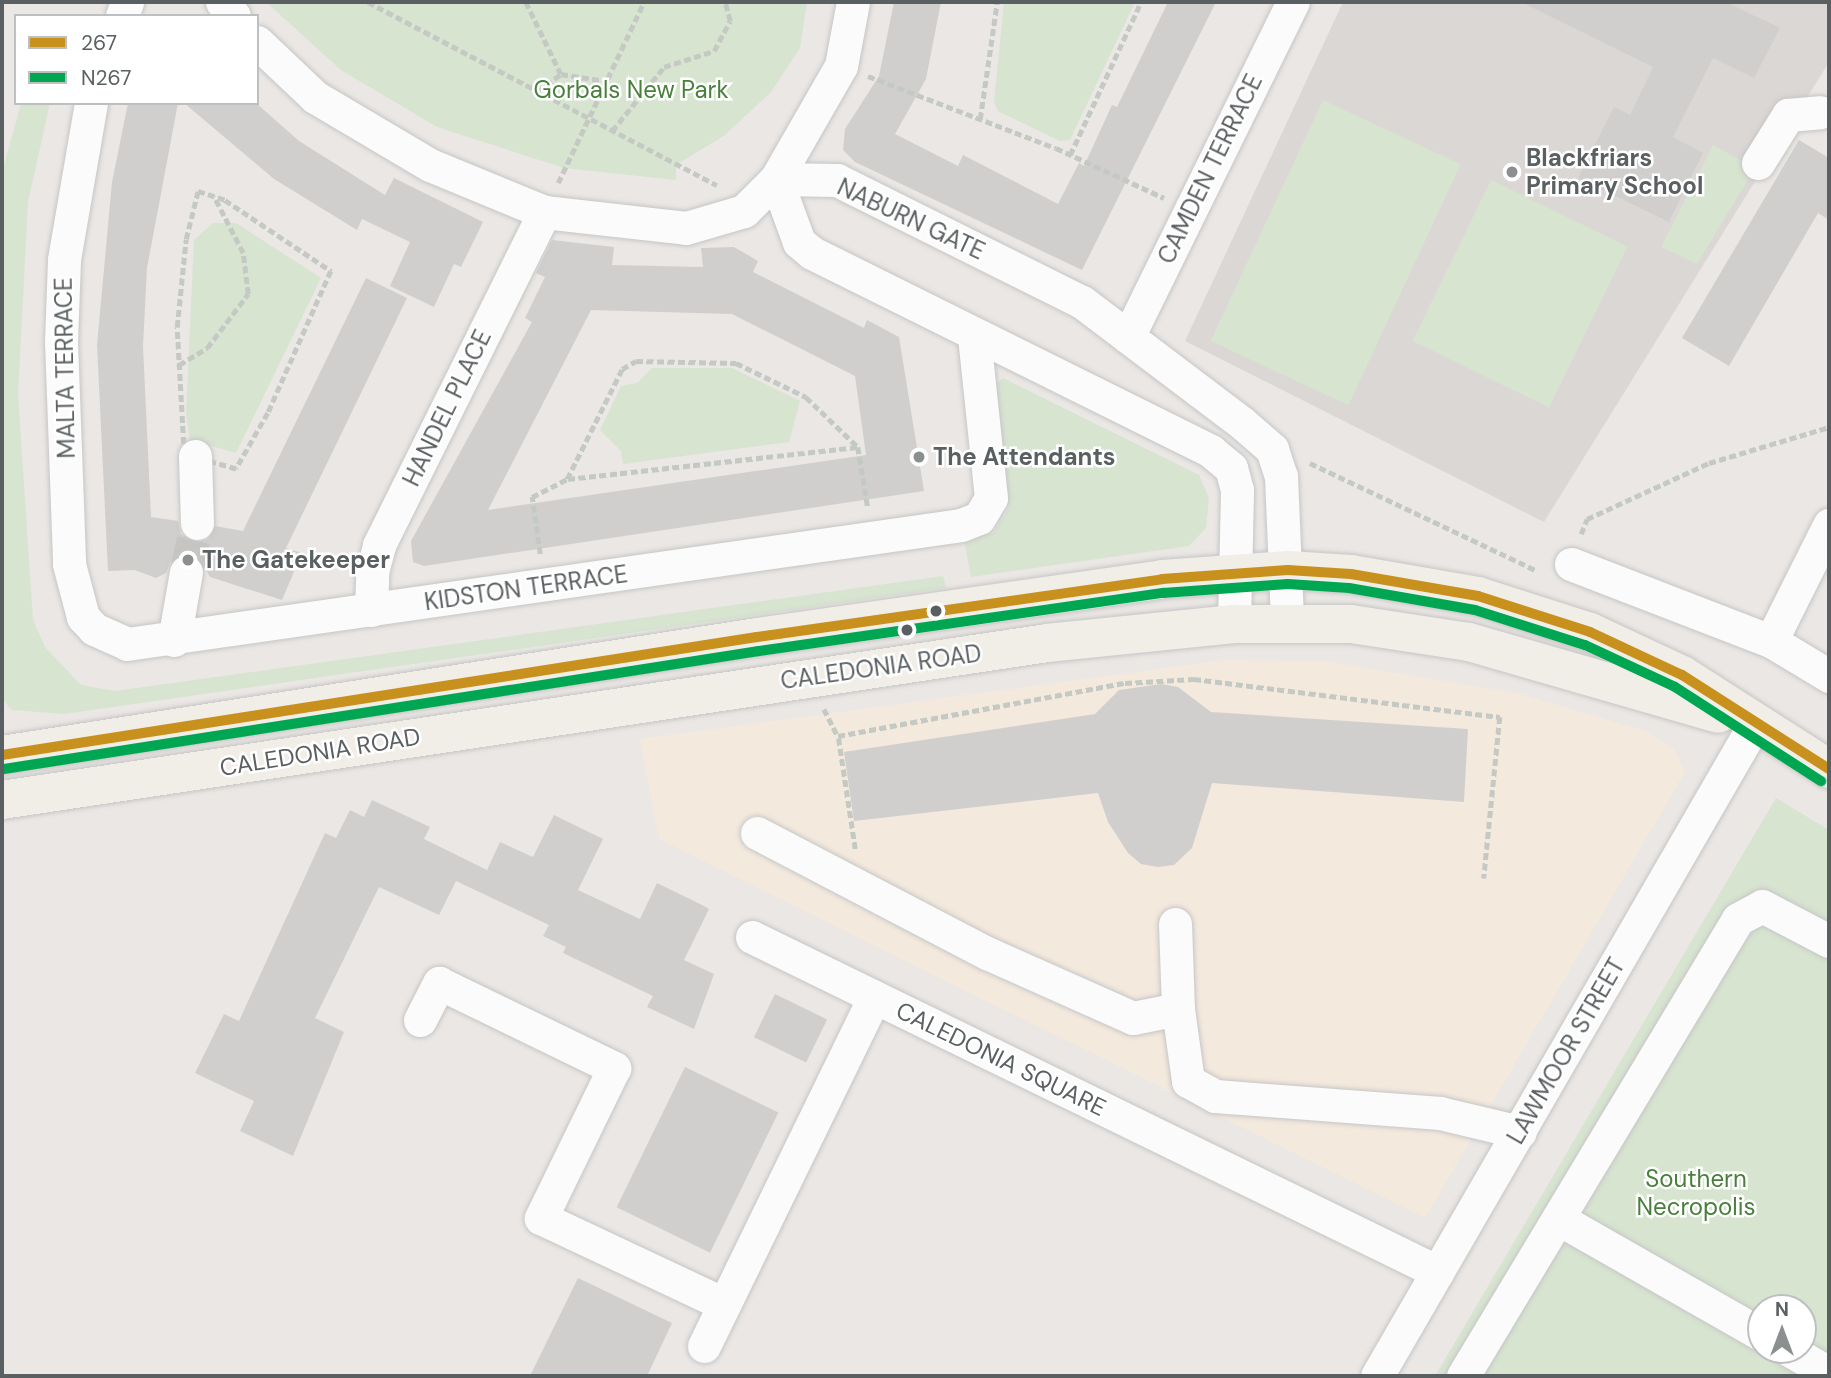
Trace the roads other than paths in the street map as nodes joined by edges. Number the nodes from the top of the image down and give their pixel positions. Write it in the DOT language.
graph roads {
  1 [pos="853,2"];
  2 [pos="1293,2"];
  3 [pos="259,44"];
  4 [pos="91,105"];
  5 [pos="1826,109"];
  6 [pos="1758,163"];
  7 [pos="776,179"];
  8 [pos="544,212"];
  9 [pos="974,335"];
  10 [pos="1128,337"];
  11 [pos="195,456"];
  12 [pos="197,523"];
  13 [pos="1829,525"];
  14 [pos="1571,564"];
  15 [pos="1235,570"];
  16 [pos="1288,570"];
  17 [pos="186,572"];
  18 [pos="371,610"];
  19 [pos="1287,622"];
  20 [pos="1234,624"];
  21 [pos="94,629"];
  22 [pos="174,640"];
  23 [pos="1771,641"];
  24 [pos="1829,676"];
  25 [pos="1754,725"];
  26 [pos="2,755"];
  27 [pos="1829,769"];
  28 [pos="2,800"];
  29 [pos="757,832"];
  30 [pos="1175,924"];
  31 [pos="752,937"];
  32 [pos="1829,941"];
  33 [pos="874,997"];
  34 [pos="1178,1009"];
  35 [pos="421,1020"];
  36 [pos="1520,1132"];
  37 [pos="1559,1219"];
  38 [pos="1438,1272"];
  39 [pos="724,1304"];
  40 [pos="1747,1326"];
  41 [pos="704,1346"];
  42 [pos="1813,1364"];
  43 [pos="1829,1373"];
  44 [pos="1377,1376"];
  45 [pos="1463,1376"];
  1 -- 7 [label="street"];
  2 -- 10 [label="street, CAMDEN TERRACE"];
  3 -- 8 [label="street"];
  4 -- 21 [label="street, MALTA TERRACE"];
  5 -- 6 [label="street"];
  7 -- 8 [label="street"];
  7 -- 9 [label="street"];
  7 -- 10 [label="street, NABURN GATE"];
  8 -- 18 [label="street, HANDEL PLACE"];
  9 -- 15 [label="street"];
  9 -- 18 [label="street, KIDSTON TERRACE"];
  10 -- 16 [label="street, NABURN GATE"];
  11 -- 12 [label="street"];
  13 -- 23 [label="street"];
  14 -- 23 [label="street"];
  15 -- 16 [label="main road, CALEDONIA ROAD"];
  15 -- 20 [label="street"];
  15 -- 26 [label="main road, CALEDONIA ROAD"];
  16 -- 19 [label="street"];
  16 -- 25 [label="main road, CALEDONIA ROAD"];
  17 -- 22 [label="street"];
  18 -- 22 [label="street, KIDSTON TERRACE"];
  19 -- 20 [label="main road, CALEDONIA ROAD"];
  19 -- 25 [label="main road, CALEDONIA ROAD"];
  20 -- 28 [label="main road, CALEDONIA ROAD"];
  21 -- 22 [label="street, KIDSTON TERRACE"];
  23 -- 24 [label="street"];
  25 -- 27 [label="main road, CALEDONIA ROAD"];
  25 -- 36 [label="street, LAWMOOR STREET"];
  29 -- 34 [label="street"];
  30 -- 34 [label="street"];
  31 -- 33 [label="street"];
  32 -- 37 [label="street"];
  33 -- 38 [label="street, CALEDONIA SQUARE"];
  33 -- 39 [label="street, CALEDONIA SQUARE"];
  34 -- 36 [label="street"];
  35 -- 39 [label="street"];
  36 -- 38 [label="street, LAWMOOR STREET"];
  37 -- 40 [label="street"];
  37 -- 45 [label="street"];
  38 -- 44 [label="street, LAWMOOR STREET"];
  39 -- 41 [label="street, CALEDONIA SQUARE"];
  42 -- 43 [label="street"];
}
